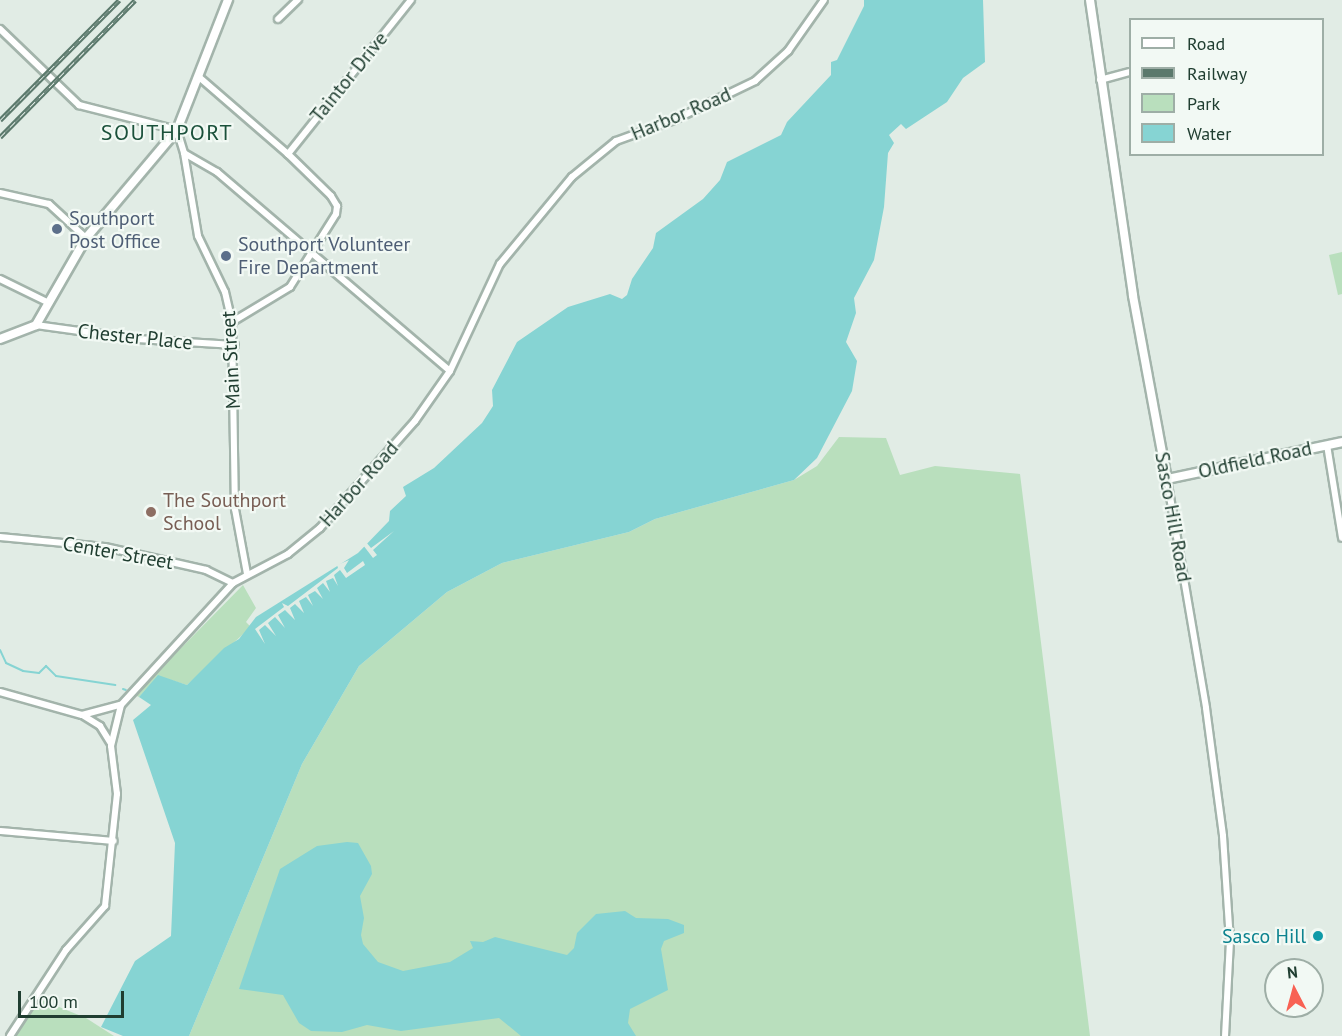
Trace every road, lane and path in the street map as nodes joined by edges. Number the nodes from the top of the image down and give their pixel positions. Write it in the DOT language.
graph roads {
  1 [pos="228,0"];
  2 [pos="298,0"];
  3 [pos="411,0"];
  4 [pos="825,0"];
  5 [pos="1090,0"];
  6 [pos="278,19"];
  7 [pos="0,29"];
  8 [pos="1129,73"];
  9 [pos="199,77"];
  10 [pos="1100,80"];
  11 [pos="177,130"];
  12 [pos="184,153"];
  13 [pos="288,154"];
  14 [pos="0,193"];
  15 [pos="86,238"];
  16 [pos="312,254"];
  17 [pos="0,279"];
  18 [pos="47,302"];
  19 [pos="232,322"];
  20 [pos="36,325"];
  21 [pos="0,339"];
  22 [pos="234,345"];
  23 [pos="450,371"];
  24 [pos="1342,442"];
  25 [pos="1327,445"];
  26 [pos="1167,479"];
  27 [pos="0,537"];
  28 [pos="1342,538"];
  29 [pos="247,574"];
  30 [pos="233,583"];
  31 [pos="0,692"];
  32 [pos="121,705"];
  33 [pos="82,715"];
  34 [pos="111,746"];
  35 [pos="0,831"];
  36 [pos="114,841"];
  37 [pos="10,1036"];
  38 [pos="1225,1036"];
  1 -- 9 [label="street"];
  2 -- 6 [label="street"];
  3 -- 13 [label="street, Taintor Drive"];
  4 -- 23 [label="street, Harbor Road"];
  5 -- 10 [label="street, Sasco Hill Road"];
  7 -- 11 [label="street"];
  8 -- 10 [label="street"];
  9 -- 11 [label="street"];
  9 -- 13 [label="street"];
  10 -- 26 [label="street, Sasco Hill Road"];
  11 -- 12 [label="street, Main Street"];
  11 -- 15 [label="street"];
  12 -- 16 [label="street"];
  12 -- 19 [label="street, Main Street"];
  13 -- 16 [label="street"];
  14 -- 15 [label="street"];
  15 -- 18 [label="street"];
  16 -- 19 [label="street"];
  16 -- 23 [label="street"];
  17 -- 18 [label="street"];
  18 -- 20 [label="street"];
  19 -- 22 [label="street, Main Street"];
  20 -- 21 [label="street"];
  20 -- 22 [label="street, Chester Place"];
  22 -- 29 [label="street, Main Street"];
  23 -- 29 [label="street, Harbor Road"];
  24 -- 25 [label="street, Oldfield Road"];
  25 -- 26 [label="street, Oldfield Road"];
  25 -- 28 [label="street"];
  26 -- 38 [label="street, Sasco Hill Road"];
  27 -- 30 [label="street, Center Street"];
  29 -- 30 [label="street, Harbor Road"];
  30 -- 32 [label="street, Harbor Road"];
  31 -- 33 [label="street"];
  32 -- 33 [label="street"];
  32 -- 34 [label="street, Harbor Road"];
  33 -- 34 [label="street"];
  34 -- 36 [label="street, Harbor Road"];
  35 -- 36 [label="street"];
  36 -- 37 [label="street, Harbor Road"];
}
